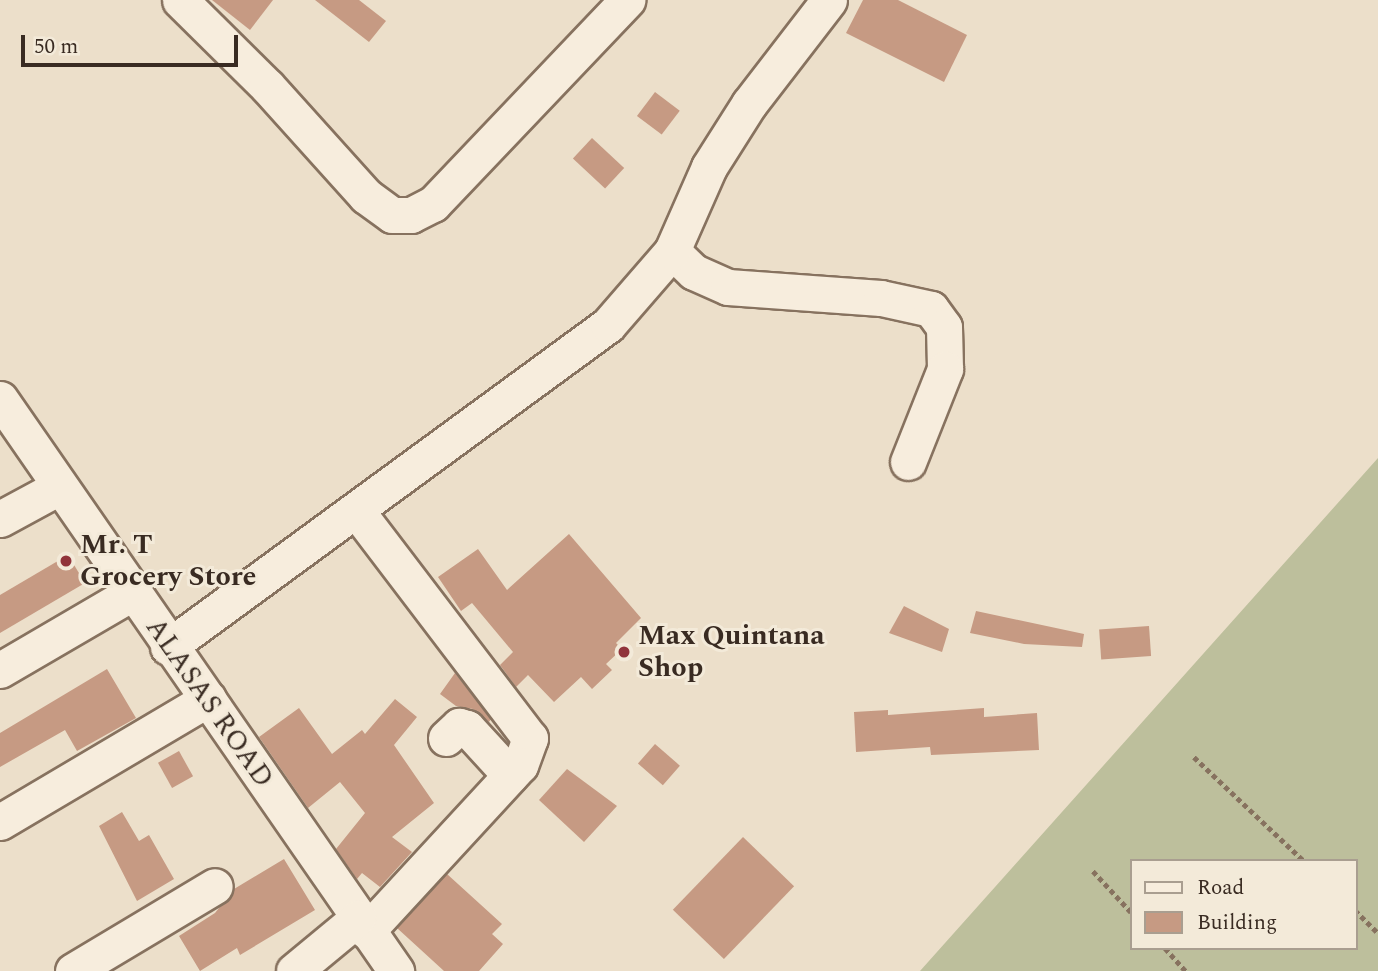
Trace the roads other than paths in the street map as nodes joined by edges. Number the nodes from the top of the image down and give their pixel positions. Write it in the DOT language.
graph roads {
  1 [pos="180,0"];
  2 [pos="627,0"];
  3 [pos="830,0"];
  4 [pos="672,251"];
  5 [pos="0,400"];
  6 [pos="908,462"];
  7 [pos="59,488"];
  8 [pos="356,510"];
  9 [pos="0,519"];
  10 [pos="132,593"];
  11 [pos="168,647"];
  12 [pos="0,670"];
  13 [pos="208,699"];
  14 [pos="446,738"];
  15 [pos="510,775"];
  16 [pos="0,822"];
  17 [pos="215,886"];
  18 [pos="362,924"];
  19 [pos="73,971"];
  20 [pos="294,971"];
  21 [pos="396,971"];
  1 -- 2 [label="street"];
  3 -- 4 [label="street"];
  4 -- 6 [label="street"];
  4 -- 8 [label="street"];
  5 -- 7 [label="street, ALASAS ROAD"];
  7 -- 9 [label="street"];
  7 -- 10 [label="street, ALASAS ROAD"];
  8 -- 11 [label="street"];
  8 -- 15 [label="street"];
  10 -- 11 [label="street, ALASAS ROAD"];
  10 -- 12 [label="street"];
  11 -- 13 [label="street, ALASAS ROAD"];
  13 -- 16 [label="street"];
  13 -- 18 [label="street, ALASAS ROAD"];
  14 -- 15 [label="street"];
  15 -- 18 [label="street"];
  17 -- 19 [label="street"];
  18 -- 20 [label="street"];
  18 -- 21 [label="street, ALASAS ROAD"];
}
